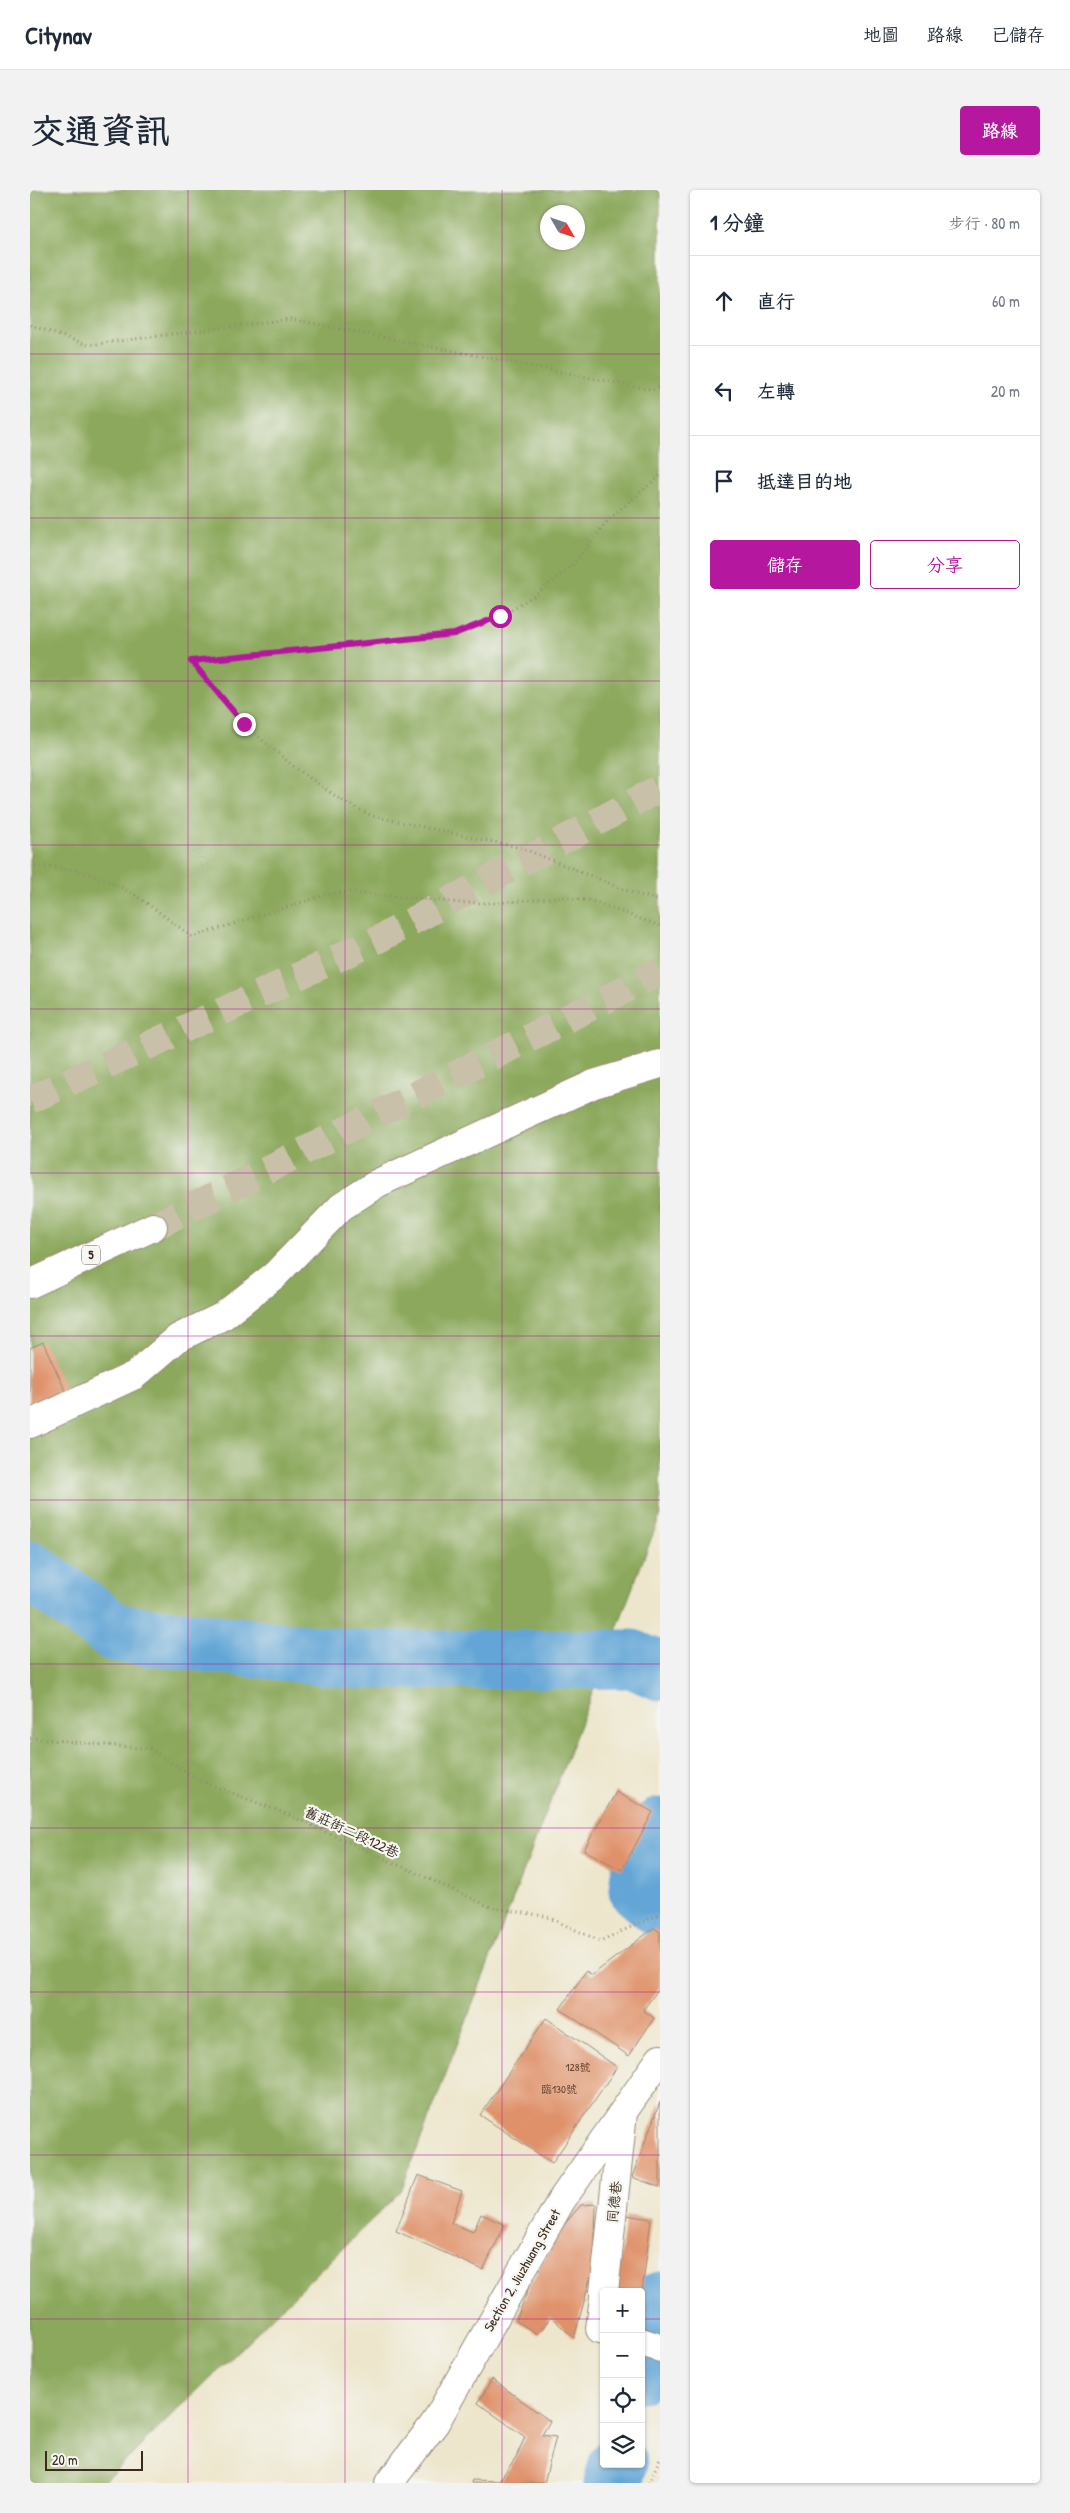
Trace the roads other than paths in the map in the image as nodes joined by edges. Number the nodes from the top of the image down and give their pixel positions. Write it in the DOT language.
graph roads {
  1 [pos="660,1064"];
  2 [pos="153,1227"];
  3 [pos="30,1284"];
  4 [pos="30,1424"];
  5 [pos="660,2059"];
  6 [pos="623,2112"];
  7 [pos="604,2288"];
  8 [pos="645,2343"];
  9 [pos="660,2348"];
  10 [pos="389,2483"];
  1 -- 4 [label="main road"];
  2 -- 3 [label="main road, 5"];
  5 -- 6 [label="main road, Section 2, Jiuzhuang Street"];
  6 -- 7 [label="main road, 同德巷"];
  6 -- 10 [label="main road, Section 2, Jiuzhuang Street"];
  8 -- 9 [label="main road"];
}
